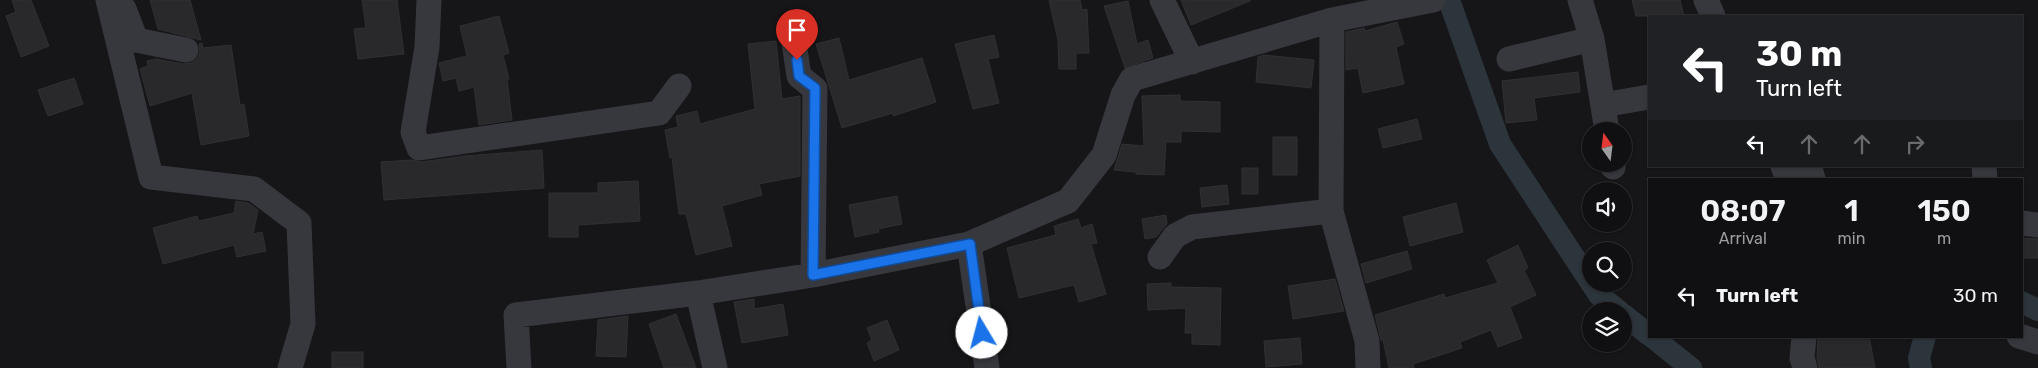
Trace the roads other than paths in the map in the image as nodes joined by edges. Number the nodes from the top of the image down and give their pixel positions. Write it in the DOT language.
graph roads {
  1 [pos="108,0"];
  2 [pos="120,0"];
  3 [pos="429,0"];
  4 [pos="1162,0"];
  5 [pos="1433,0"];
  6 [pos="1580,0"];
  7 [pos="1706,0"];
  8 [pos="1713,15"];
  9 [pos="1332,20"];
  10 [pos="1592,39"];
  11 [pos="794,43"];
  12 [pos="186,50"];
  13 [pos="1509,59"];
  14 [pos="1192,62"];
  15 [pos="679,86"];
  16 [pos="1648,97"];
  17 [pos="1603,105"];
  18 [pos="1606,122"];
  19 [pos="1783,167"];
  20 [pos="1812,172"];
  21 [pos="1331,212"];
  22 [pos="2023,222"];
  23 [pos="2038,225"];
  24 [pos="970,244"];
  25 [pos="1160,257"];
  26 [pos="813,275"];
  27 [pos="698,293"];
  28 [pos="2023,337"];
  29 [pos="1804,338"];
  30 [pos="2038,342"];
  31 [pos="290,368"];
  32 [pos="519,368"];
  33 [pos="715,368"];
  34 [pos="988,368"];
  35 [pos="1368,368"];
  36 [pos="1804,368"];
  1 -- 31 [label="street"];
  2 -- 12 [label="street"];
  3 -- 15 [label="street"];
  4 -- 14 [label="street"];
  5 -- 9 [label="street"];
  6 -- 10 [label="street"];
  7 -- 8 [label="street"];
  9 -- 14 [label="street"];
  9 -- 21 [label="street"];
  10 -- 13 [label="street"];
  10 -- 17 [label="street"];
  11 -- 26 [label="street"];
  14 -- 24 [label="street"];
  16 -- 17 [label="street"];
  17 -- 18 [label="street"];
  19 -- 20 [label="street"];
  21 -- 25 [label="street"];
  21 -- 35 [label="street"];
  22 -- 23 [label="street"];
  24 -- 26 [label="street"];
  24 -- 34 [label="street"];
  26 -- 27 [label="street"];
  27 -- 32 [label="street"];
  27 -- 33 [label="street"];
  28 -- 30 [label="street"];
  29 -- 36 [label="street"];
}
